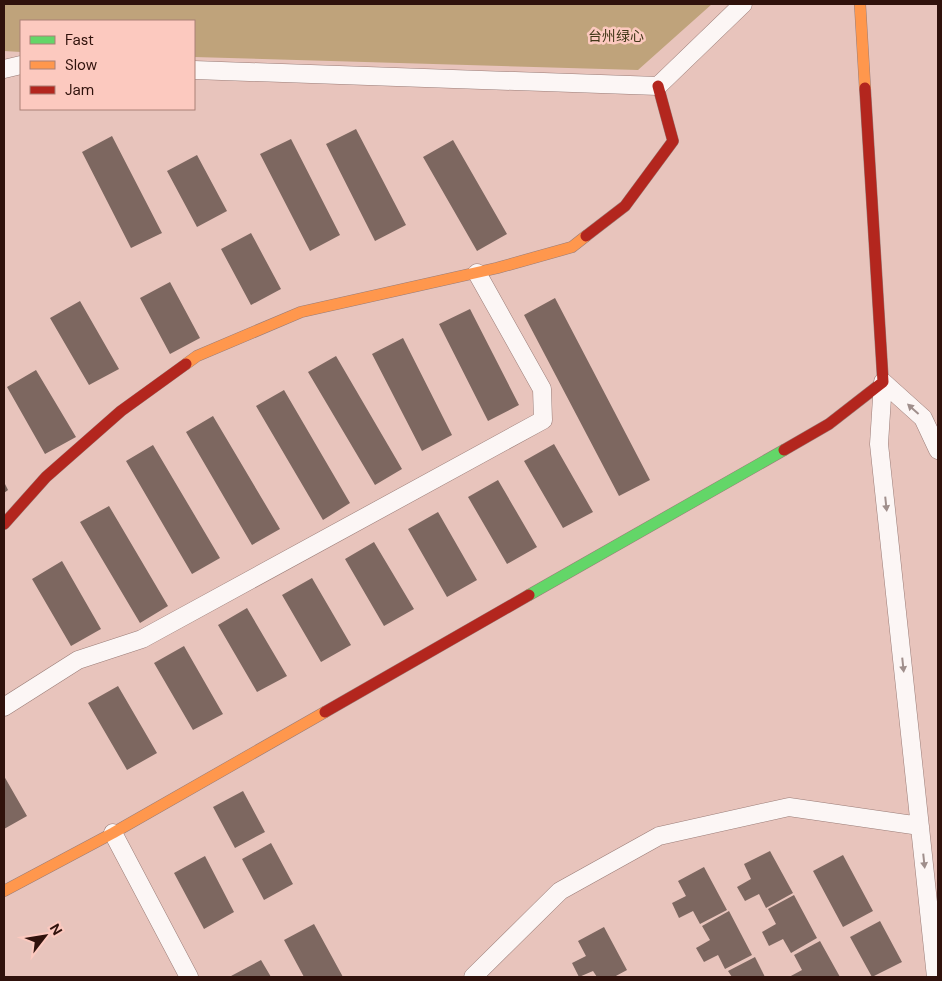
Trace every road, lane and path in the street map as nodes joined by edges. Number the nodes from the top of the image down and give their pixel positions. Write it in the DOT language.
graph roads {
  1 [pos="742,4"];
  2 [pos="860,4"];
  3 [pos="20,65"];
  4 [pos="4,69"];
  5 [pos="195,70"];
  6 [pos="658,86"];
  7 [pos="476,273"];
  8 [pos="884,382"];
  9 [pos="938,450"];
  10 [pos="4,524"];
  11 [pos="4,707"];
  12 [pos="920,826"];
  13 [pos="113,833"];
  14 [pos="4,891"];
  15 [pos="189,977"];
  16 [pos="473,977"];
  17 [pos="936,977"];
  1 -- 6 [label="street"];
  2 -- 8 [label="street"];
  3 -- 4 [label="street"];
  5 -- 6 [label="street"];
  6 -- 7 [label="street"];
  7 -- 10 [label="street"];
  7 -- 11 [label="street"];
  9 -- 8 [label="street, one-way"];
  8 -- 12 [label="street, one-way"];
  8 -- 13 [label="street"];
  12 -- 16 [label="street"];
  12 -- 17 [label="street, one-way"];
  13 -- 14 [label="street"];
  13 -- 15 [label="street"];
}
